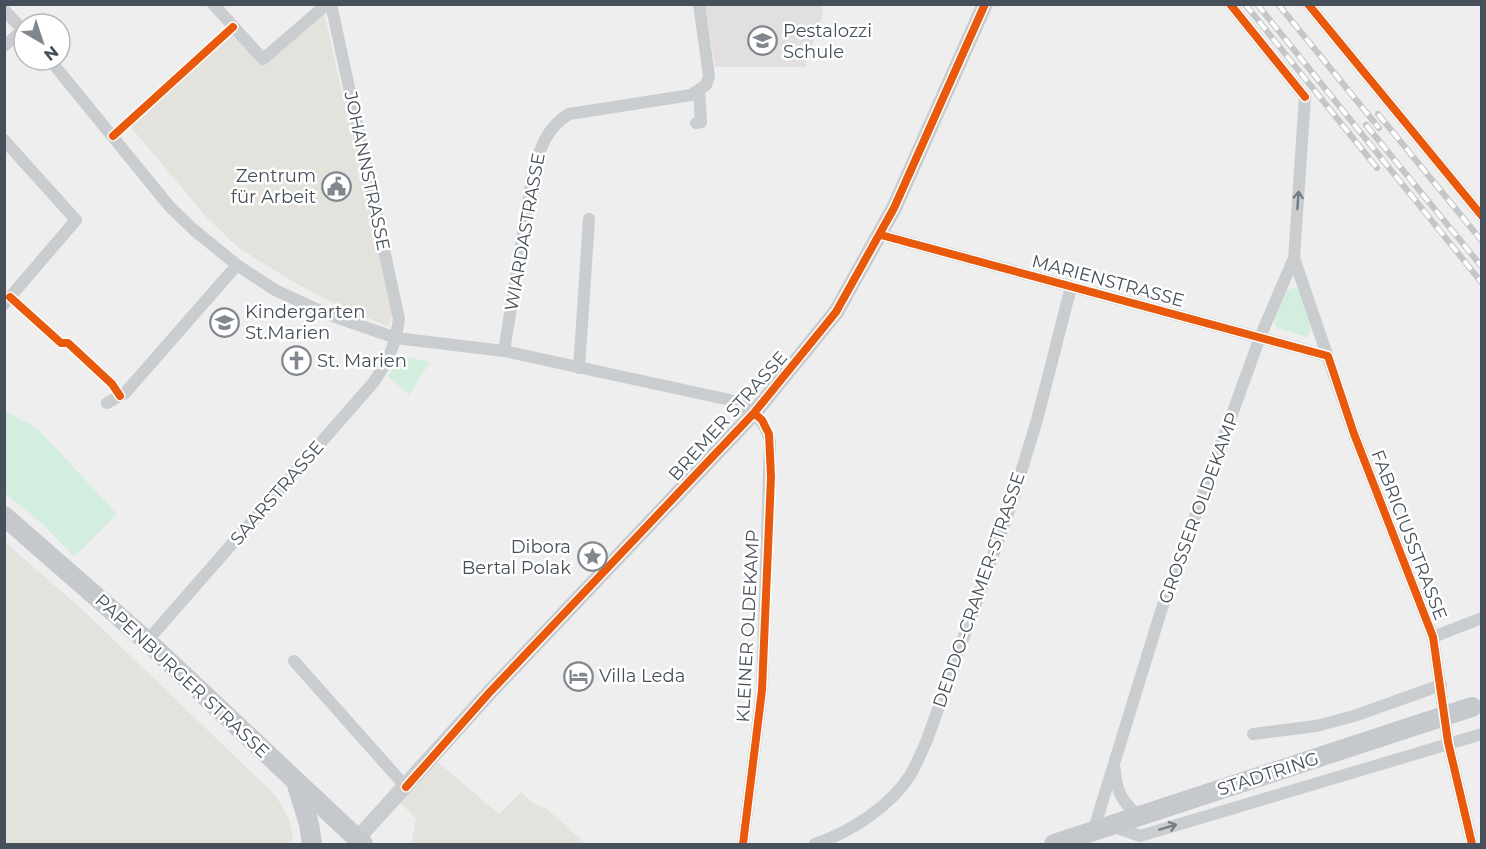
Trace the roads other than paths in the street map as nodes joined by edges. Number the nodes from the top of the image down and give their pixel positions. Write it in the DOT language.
graph roads {
  1 [pos="213,4"];
  2 [pos="327,4"];
  3 [pos="332,4"];
  4 [pos="699,4"];
  5 [pos="985,4"];
  6 [pos="1230,4"];
  7 [pos="1308,4"];
  8 [pos="60,72"];
  9 [pos="699,90"];
  10 [pos="696,123"];
  11 [pos="4,140"];
  12 [pos="1482,216"];
  13 [pos="589,219"];
  14 [pos="881,235"];
  15 [pos="1294,258"];
  16 [pos="237,265"];
  17 [pos="1071,287"];
  18 [pos="4,304"];
  19 [pos="1260,337"];
  20 [pos="396,338"];
  21 [pos="504,351"];
  22 [pos="1328,356"];
  23 [pos="579,368"];
  24 [pos="108,403"];
  25 [pos="754,413"];
  26 [pos="4,516"];
  27 [pos="1482,618"];
  28 [pos="1433,637"];
  29 [pos="147,640"];
  30 [pos="294,661"];
  31 [pos="1441,685"];
  32 [pos="1477,705"];
  33 [pos="1253,734"];
  34 [pos="1482,734"];
  35 [pos="1448,742"];
  36 [pos="1115,763"];
  37 [pos="296,783"];
  38 [pos="406,787"];
  39 [pos="1140,817"];
  40 [pos="1112,826"];
  41 [pos="1093,832"];
  42 [pos="357,842"];
  43 [pos="312,844"];
  44 [pos="743,844"];
  45 [pos="816,844"];
  46 [pos="1054,844"];
  47 [pos="1472,844"];
  1 -- 2 [label="street"];
  3 -- 20 [label="street, JOHANNSTRASSE"];
  4 -- 9 [label="street"];
  5 -- 14 [label="main road, BREMER STRASSE"];
  15 -- 6 [label="street, FABRICIUSSTRASSE, one-way"];
  7 -- 12 [label="street"];
  8 -- 16 [label="street"];
  9 -- 10 [label="street"];
  9 -- 21 [label="street, WIARDASTRASSE"];
  11 -- 18 [label="street"];
  13 -- 23 [label="street"];
  14 -- 17 [label="street, MARIENSTRASSE"];
  14 -- 25 [label="main road, BREMER STRASSE"];
  15 -- 19 [label="street, GROSSER OLDEKAMP"];
  15 -- 22 [label="street, FABRICIUSSTRASSE"];
  16 -- 20 [label="street"];
  16 -- 24 [label="street"];
  17 -- 19 [label="street, MARIENSTRASSE"];
  17 -- 45 [label="street, DEDDO-CRAMER-STRASSE"];
  19 -- 22 [label="street, MARIENSTRASSE"];
  19 -- 36 [label="street, GROSSER OLDEKAMP"];
  20 -- 21 [label="street"];
  20 -- 29 [label="street, SAARSTRASSE"];
  21 -- 23 [label="street"];
  22 -- 28 [label="street, FABRICIUSSTRASSE"];
  23 -- 25 [label="street"];
  25 -- 38 [label="main road, BREMER STRASSE"];
  25 -- 44 [label="street, KLEINER OLDEKAMP"];
  26 -- 29 [label="main road, PAPENBURGER STRASSE"];
  27 -- 28 [label="street"];
  28 -- 31 [label="street, FABRICIUSSTRASSE"];
  29 -- 37 [label="main road, PAPENBURGER STRASSE"];
  30 -- 38 [label="street"];
  31 -- 33 [label="street"];
  31 -- 35 [label="street, FABRICIUSSTRASSE"];
  32 -- 39 [label="main road, STADTRING, bridge"];
  34 -- 35 [label="street"];
  40 -- 35 [label="street, one-way"];
  35 -- 47 [label="street, FABRICIUSSTRASSE"];
  36 -- 39 [label="street, GROSSER OLDEKAMP"];
  36 -- 41 [label="street, GROSSER OLDEKAMP"];
  37 -- 42 [label="main road, PAPENBURGER STRASSE"];
  37 -- 43 [label="main road"];
  38 -- 42 [label="main road, BREMER STRASSE"];
  39 -- 40 [label="main road, STADTRING"];
  40 -- 41 [label="main road, STADTRING"];
  41 -- 46 [label="main road, STADTRING"];
}
